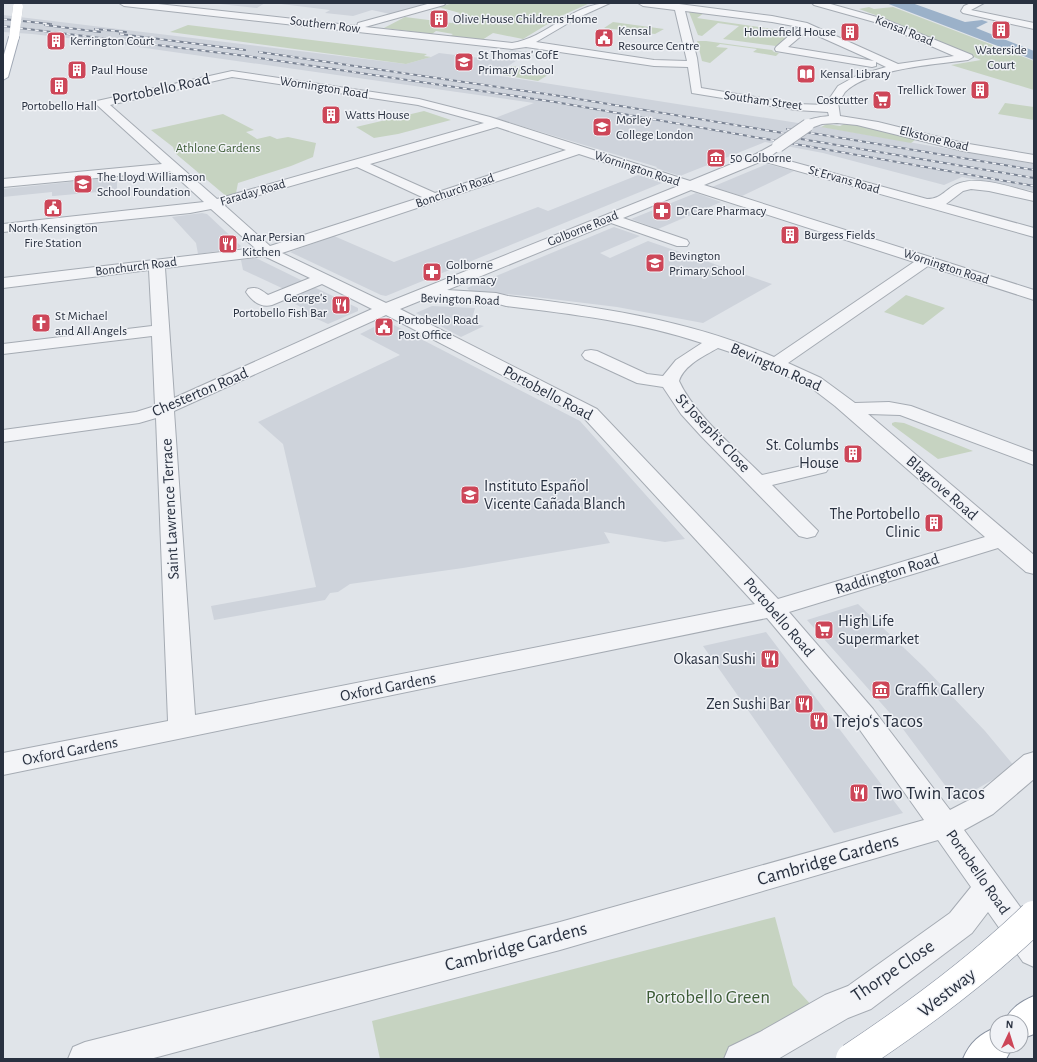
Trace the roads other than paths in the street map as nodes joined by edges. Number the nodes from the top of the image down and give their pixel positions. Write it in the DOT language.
graph roads {
  1 [pos="19,3"];
  2 [pos="130,3"];
  3 [pos="441,3"];
  4 [pos="605,3"];
  5 [pos="643,3"];
  6 [pos="817,3"];
  7 [pos="979,3"];
  8 [pos="679,7"];
  9 [pos="263,10"];
  10 [pos="1022,15"];
  11 [pos="253,17"];
  12 [pos="1009,21"];
  13 [pos="807,26"];
  14 [pos="1034,26"];
  15 [pos="348,28"];
  16 [pos="9,43"];
  17 [pos="844,43"];
  18 [pos="526,44"];
  19 [pos="824,56"];
  20 [pos="693,64"];
  21 [pos="886,65"];
  22 [pos="4,72"];
  23 [pos="232,74"];
  24 [pos="833,114"];
  25 [pos="495,124"];
  26 [pos="578,150"];
  27 [pos="761,157"];
  28 [pos="1034,159"];
  29 [pos="358,163"];
  30 [pos="171,167"];
  31 [pos="3,183"];
  32 [pos="690,185"];
  33 [pos="1034,197"];
  34 [pos="435,198"];
  35 [pos="931,203"];
  36 [pos="214,204"];
  37 [pos="610,218"];
  38 [pos="3,228"];
  39 [pos="1034,233"];
  40 [pos="682,243"];
  41 [pos="268,252"];
  42 [pos="926,260"];
  43 [pos="157,265"];
  44 [pos="324,278"];
  45 [pos="3,283"];
  46 [pos="254,292"];
  47 [pos="1034,295"];
  48 [pos="419,296"];
  49 [pos="386,309"];
  50 [pos="160,330"];
  51 [pos="717,341"];
  52 [pos="3,349"];
  53 [pos="591,355"];
  54 [pos="776,364"];
  55 [pos="670,382"];
  56 [pos="164,409"];
  57 [pos="850,409"];
  58 [pos="3,436"];
  59 [pos="1034,459"];
  60 [pos="819,468"];
  61 [pos="759,482"];
  62 [pos="807,531"];
  63 [pos="1002,539"];
  64 [pos="1034,567"];
  65 [pos="773,609"];
  66 [pos="182,728"];
  67 [pos="1034,763"];
  68 [pos="3,764"];
  69 [pos="945,826"];
  70 [pos="988,888"];
  71 [pos="1034,917"];
  72 [pos="1034,952"];
  73 [pos="989,1051"];
  74 [pos="85,1059"];
  75 [pos="741,1059"];
  76 [pos="852,1059"];
  77 [pos="980,1059"];
  1 -- 16 [label="main road, bridge"];
  2 -- 11 [label="street, Southern Row"];
  3 -- 15 [label="street"];
  4 -- 18 [label="street"];
  5 -- 8 [label="street"];
  6 -- 21 [label="street, Kensal Road"];
  7 -- 12 [label="street"];
  8 -- 13 [label="street"];
  8 -- 20 [label="street"];
  9 -- 11 [label="street"];
  10 -- 12 [label="street"];
  11 -- 15 [label="street, Southern Row"];
  12 -- 14 [label="street"];
  13 -- 17 [label="street"];
  13 -- 19 [label="street"];
  15 -- 18 [label="street, Southern Row"];
  16 -- 22 [label="main road"];
  17 -- 19 [label="street"];
  17 -- 21 [label="street"];
  18 -- 20 [label="street, Southern Row"];
  19 -- 21 [label="street"];
  20 -- 24 [label="street, Southam Street"];
  21 -- 24 [label="street"];
  23 -- 25 [label="street, Wornington Road"];
  23 -- 30 [label="street, Portobello Road"];
  24 -- 27 [label="street, Golborne Road, bridge"];
  24 -- 28 [label="street, Elkstone Road"];
  25 -- 26 [label="street, Wornington Road"];
  25 -- 29 [label="street, Faraday Road"];
  26 -- 32 [label="street, Wornington Road"];
  26 -- 34 [label="street, Bonchurch Road"];
  27 -- 32 [label="street, Golborne Road"];
  27 -- 35 [label="street, St Ervans Road"];
  29 -- 34 [label="street"];
  29 -- 36 [label="street, Faraday Road"];
  30 -- 31 [label="street"];
  30 -- 36 [label="street, Portobello Road"];
  32 -- 37 [label="street, Golborne Road"];
  32 -- 42 [label="street, Wornington Road"];
  33 -- 35 [label="street"];
  34 -- 41 [label="street, Bonchurch Road"];
  35 -- 39 [label="street, St Ervans Road"];
  36 -- 38 [label="street, Faraday Road"];
  36 -- 41 [label="street, Portobello Road"];
  37 -- 40 [label="street"];
  37 -- 48 [label="street, Golborne Road"];
  41 -- 43 [label="street, Bonchurch Road"];
  41 -- 44 [label="street, Portobello Road"];
  42 -- 47 [label="street, Wornington Road"];
  42 -- 54 [label="street"];
  43 -- 45 [label="street, Bonchurch Road"];
  43 -- 50 [label="street, Saint Lawrence Terrace"];
  44 -- 46 [label="street"];
  44 -- 49 [label="street, Portobello Road"];
  48 -- 49 [label="street, Golborne Road"];
  48 -- 51 [label="street, Bevington Road"];
  49 -- 56 [label="street, Chesterton Road"];
  49 -- 65 [label="street, Portobello Road"];
  50 -- 52 [label="street"];
  50 -- 56 [label="street, Saint Lawrence Terrace"];
  51 -- 54 [label="street, Bevington Road"];
  51 -- 55 [label="street, St Joseph's Close"];
  53 -- 55 [label="street, St Joseph's Close"];
  54 -- 57 [label="street, Bevington Road"];
  55 -- 61 [label="street, St Joseph's Close"];
  56 -- 58 [label="street, Chesterton Road"];
  56 -- 66 [label="street, Saint Lawrence Terrace"];
  57 -- 59 [label="street"];
  57 -- 63 [label="street, Blagrove Road"];
  60 -- 61 [label="street, St Joseph's Close"];
  61 -- 62 [label="street, St Joseph's Close"];
  63 -- 64 [label="street, Blagrove Road"];
  63 -- 65 [label="street, Raddington Road"];
  65 -- 66 [label="street, Oxford Gardens"];
  65 -- 69 [label="street, Portobello Road"];
  66 -- 68 [label="street, Oxford Gardens"];
  67 -- 69 [label="street, Cambridge Gardens"];
  69 -- 70 [label="street, Portobello Road"];
  69 -- 74 [label="street, Cambridge Gardens"];
  70 -- 72 [label="street, Portobello Road"];
  70 -- 75 [label="street, Thorpe Close"];
  71 -- 76 [label="main road, Westway, bridge"];
  73 -- 77 [label="main road"];
}
